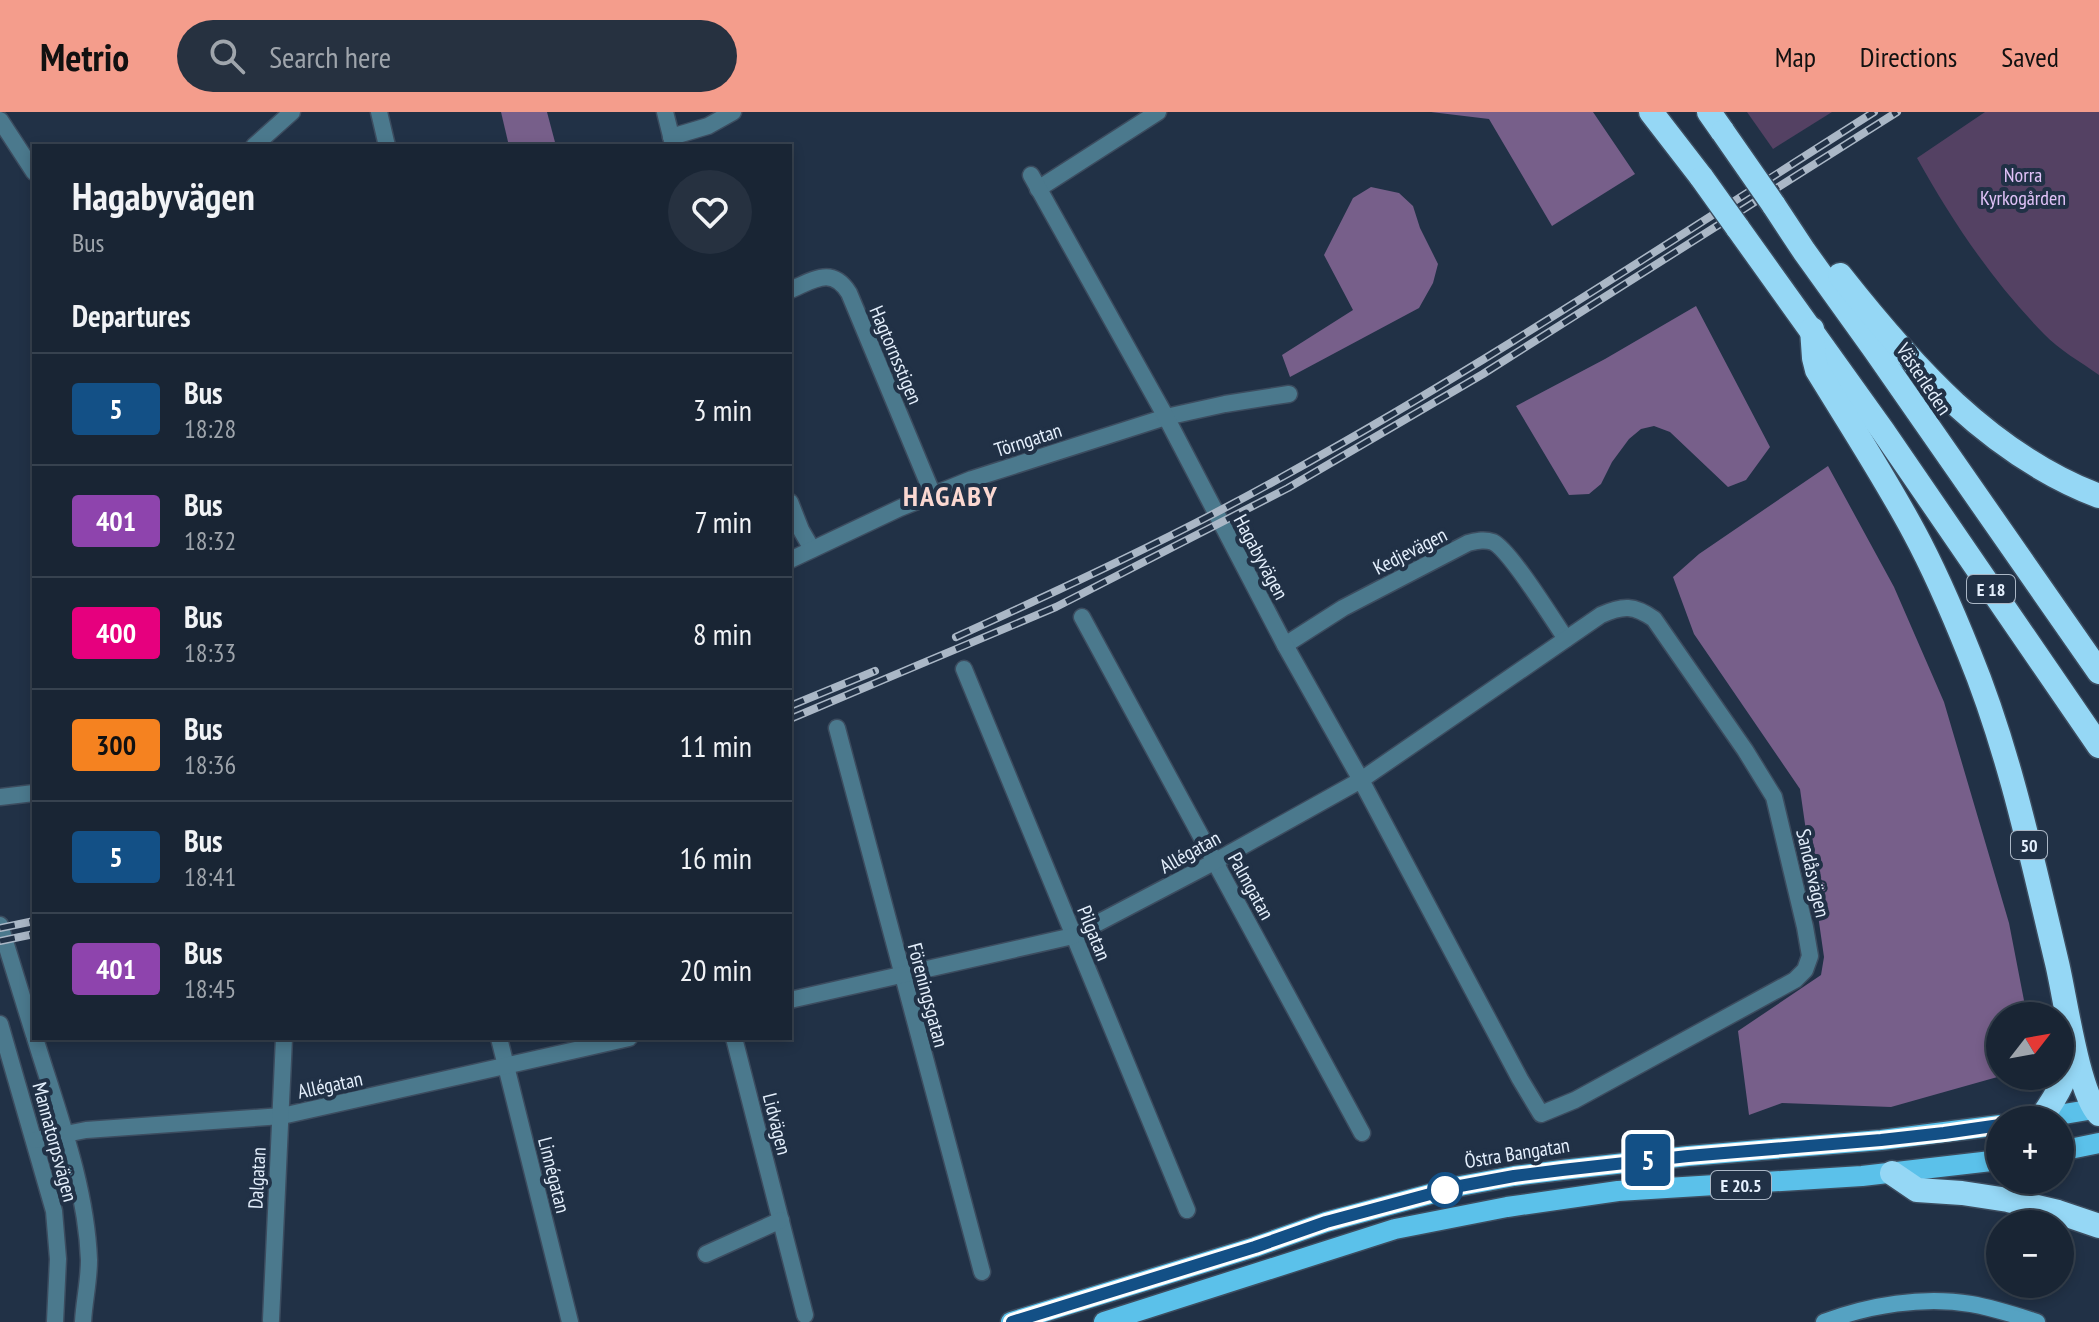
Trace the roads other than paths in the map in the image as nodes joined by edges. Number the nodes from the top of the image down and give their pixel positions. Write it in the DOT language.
graph roads {
  1 [pos="292,112"];
  2 [pos="379,112"];
  3 [pos="665,112"];
  4 [pos="733,112"];
  5 [pos="1158,112"];
  6 [pos="1651,112"];
  7 [pos="1709,112"];
  8 [pos="0,120"];
  9 [pos="672,142"];
  10 [pos="256,144"];
  11 [pos="387,144"];
  12 [pos="32,169"];
  13 [pos="1773,204"];
  14 [pos="792,289"];
  15 [pos="1289,394"];
  16 [pos="1166,417"];
  17 [pos="1873,437"];
  18 [pos="933,495"];
  19 [pos="2099,496"];
  20 [pos="792,507"];
  21 [pos="812,549"];
  22 [pos="792,559"];
  23 [pos="1082,617"];
  24 [pos="1566,639"];
  25 [pos="1285,645"];
  26 [pos="964,669"];
  27 [pos="2099,672"];
  28 [pos="837,728"];
  29 [pos="2099,746"];
  30 [pos="1361,780"];
  31 [pos="32,793"];
  32 [pos="0,797"];
  33 [pos="1214,862"];
  34 [pos="0,925"];
  35 [pos="1073,936"];
  36 [pos="902,976"];
  37 [pos="792,1000"];
  38 [pos="2066,1002"];
  39 [pos="0,1024"];
  40 [pos="32,1030"];
  41 [pos="35,1040"];
  42 [pos="284,1040"];
  43 [pos="499,1040"];
  44 [pos="620,1040"];
  45 [pos="735,1040"];
  46 [pos="2074,1041"];
  47 [pos="505,1066"];
  48 [pos="2060,1090"];
  49 [pos="2046,1106"];
  50 [pos="2097,1111"];
  51 [pos="1541,1113"];
  52 [pos="2074,1114"];
  53 [pos="282,1116"];
  54 [pos="1986,1127"];
  55 [pos="1362,1133"];
  56 [pos="65,1134"];
  57 [pos="35,1140"];
  58 [pos="2099,1143"];
  59 [pos="2074,1148"];
  60 [pos="1986,1162"];
  61 [pos="1892,1173"];
  62 [pos="1187,1210"];
  63 [pos="781,1220"];
  64 [pos="2099,1226"];
  65 [pos="706,1254"];
  66 [pos="982,1272"];
  67 [pos="805,1315"];
  68 [pos="1864,1316"];
  69 [pos="271,1320"];
  70 [pos="55,1322"];
  71 [pos="83,1322"];
  72 [pos="570,1322"];
  73 [pos="1011,1322"];
  74 [pos="1104,1322"];
  75 [pos="1824,1322"];
  76 [pos="2037,1322"];
  1 -- 10 [label="street"];
  2 -- 11 [label="street"];
  3 -- 9 [label="street"];
  4 -- 9 [label="street"];
  5 -- 16 [label="street, Hagabyvägen"];
  6 -- 17 [label="highway, E 18, bridge"];
  7 -- 13 [label="highway, Västerleden / E 18, bridge"];
  8 -- 12 [label="street"];
  13 -- 19 [label="highway"];
  13 -- 27 [label="highway, Västerleden / E 18"];
  14 -- 18 [label="street, Hagtornsstigen"];
  15 -- 16 [label="street, Törngatan"];
  16 -- 18 [label="street, Törngatan"];
  16 -- 25 [label="street, Hagabyvägen"];
  17 -- 29 [label="highway, E 18"];
  17 -- 38 [label="highway, 50"];
  18 -- 21 [label="street, Törngatan"];
  20 -- 21 [label="street"];
  21 -- 22 [label="street, Törngatan"];
  23 -- 33 [label="street, Palmgatan"];
  24 -- 25 [label="street, Kedjevägen"];
  24 -- 30 [label="street, Allégatan"];
  24 -- 51 [label="street, Sandåsvägen"];
  25 -- 30 [label="street, Hagabyvägen"];
  26 -- 35 [label="street, Pilgatan"];
  28 -- 36 [label="street, Föreningsgatan"];
  30 -- 33 [label="street, Allégatan"];
  30 -- 51 [label="street, Hagabyvägen"];
  31 -- 32 [label="street"];
  33 -- 35 [label="street, Allégatan"];
  33 -- 55 [label="street, Palmgatan"];
  34 -- 40 [label="street, Mannatorpsvägen"];
  35 -- 36 [label="street, Allégatan"];
  35 -- 62 [label="street, Pilgatan"];
  36 -- 37 [label="street, Allégatan"];
  36 -- 66 [label="street, Föreningsgatan"];
  39 -- 57 [label="street, Mannatorpsvägen"];
  41 -- 56 [label="street, Mannatorpsvägen"];
  42 -- 53 [label="street, Dalgatan"];
  43 -- 47 [label="street, Linnégatan"];
  44 -- 47 [label="street, Allégatan"];
  45 -- 63 [label="street, Lidvägen"];
  46 -- 50 [label="highway, 50"];
  47 -- 53 [label="street, Allégatan"];
  47 -- 72 [label="street, Linnégatan"];
  48 -- 49 [label="highway"];
  50 -- 52 [label="main road"];
  53 -- 56 [label="street, Allégatan"];
  53 -- 69 [label="street, Dalgatan"];
  54 -- 73 [label="main road, Östra Bangatan / E 20.5"];
  56 -- 57 [label="street, Allégatan"];
  56 -- 71 [label="street, Mannatorpsvägen"];
  57 -- 70 [label="street, Mannatorpsvägen"];
  58 -- 59 [label="main road"];
  60 -- 61 [label="main road, E 20.5"];
  61 -- 64 [label="highway"];
  61 -- 74 [label="main road, E 20.5"];
  63 -- 65 [label="street"];
  63 -- 67 [label="street, Lidvägen"];
  68 -- 75 [label="street"];
  68 -- 76 [label="street"];
}
